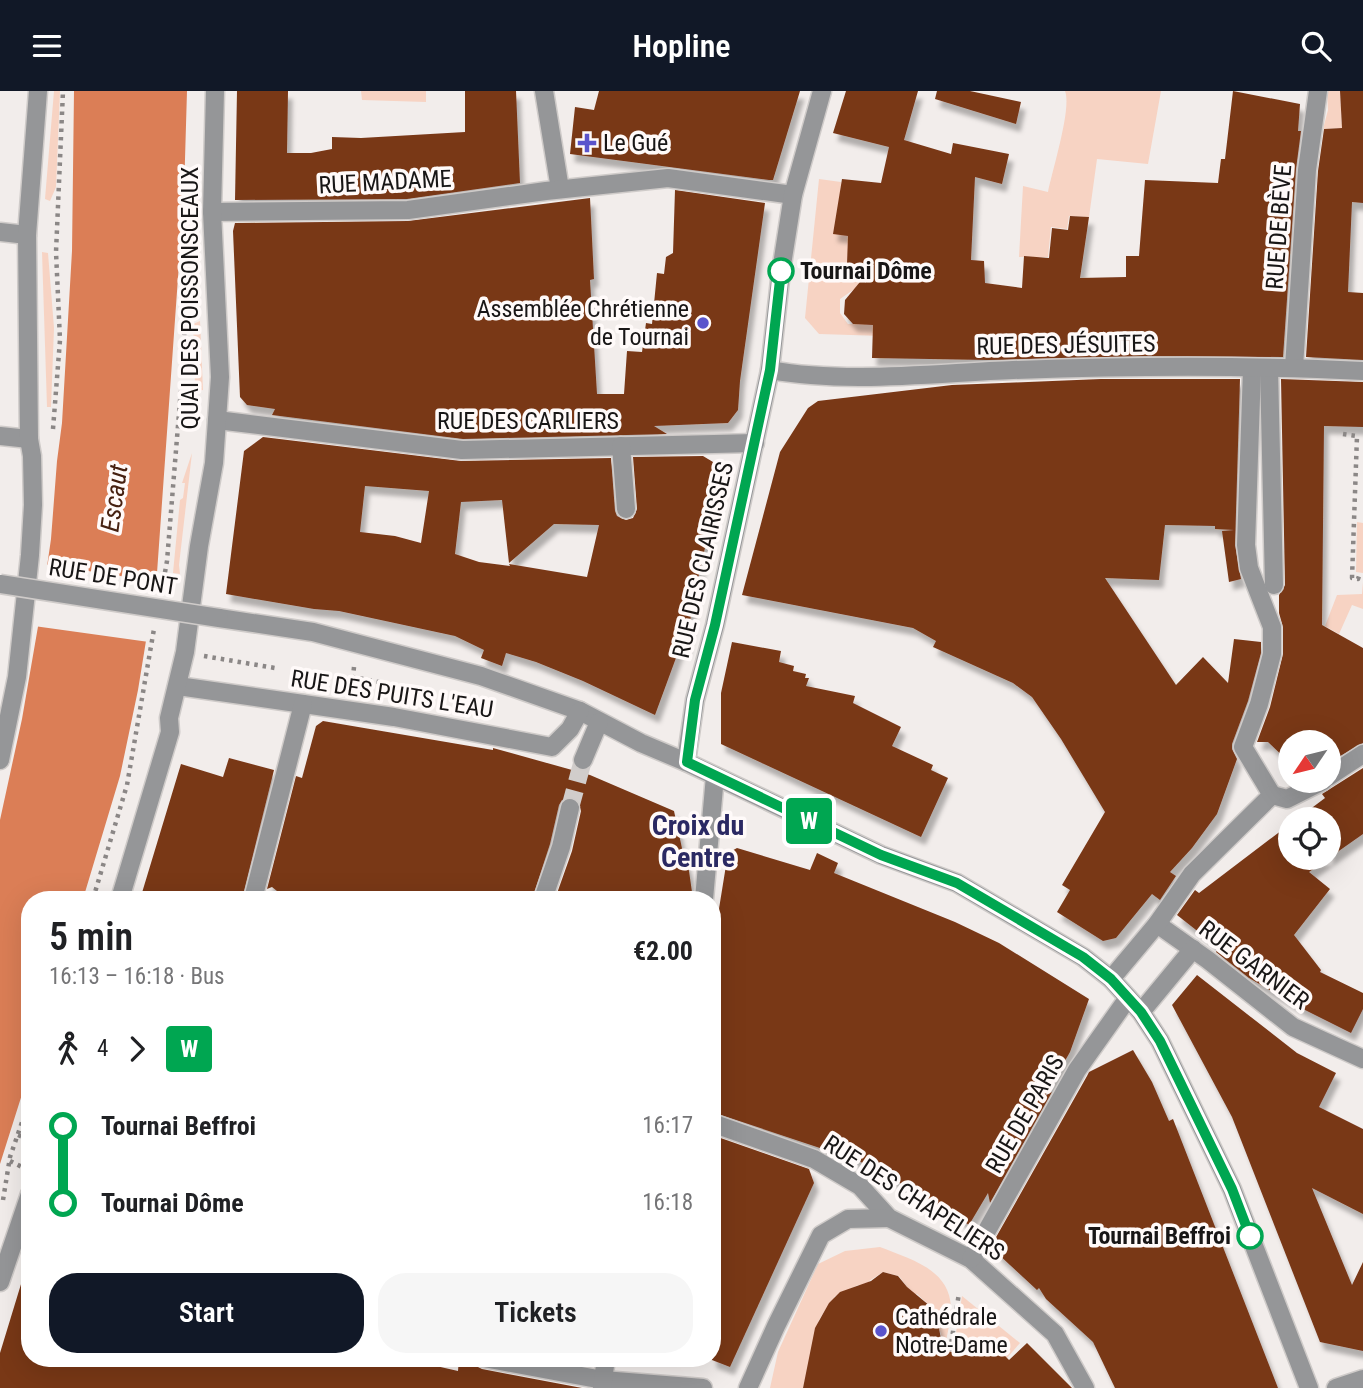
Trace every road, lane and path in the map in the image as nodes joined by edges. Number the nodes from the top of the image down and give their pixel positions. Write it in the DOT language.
graph roads {
  1 [pos="38,91"];
  2 [pos="63,91"];
  3 [pos="215,91"];
  4 [pos="544,91"];
  5 [pos="822,91"];
  6 [pos="1318,91"];
  7 [pos="561,189"];
  8 [pos="793,195"];
  9 [pos="212,212"];
  10 [pos="189,219"];
  11 [pos="0,232"];
  12 [pos="27,235"];
  13 [pos="1294,367"];
  14 [pos="1261,368"];
  15 [pos="770,370"];
  16 [pos="1363,370"];
  17 [pos="218,420"];
  18 [pos="52,430"];
  19 [pos="1343,435"];
  20 [pos="0,436"];
  21 [pos="29,439"];
  22 [pos="755,443"];
  23 [pos="621,446"];
  24 [pos="626,509"];
  25 [pos="1360,573"];
  26 [pos="0,584"];
  27 [pos="1275,585"];
  28 [pos="160,597"];
  29 [pos="219,618"];
  30 [pos="156,621"];
  31 [pos="203,656"];
  32 [pos="354,667"];
  33 [pos="275,668"];
  34 [pos="394,684"];
  35 [pos="178,686"];
  36 [pos="303,704"];
  37 [pos="580,712"];
  38 [pos="599,722"];
  39 [pos="1363,754"];
  40 [pos="0,760"];
  41 [pos="583,760"];
  42 [pos="687,762"];
  43 [pos="1341,768"];
  44 [pos="715,776"];
  45 [pos="1299,793"];
  46 [pos="1272,795"];
  47 [pos="570,808"];
  48 [pos="95,891"];
  49 [pos="128,891"];
  50 [pos="255,891"];
  51 [pos="545,891"];
  52 [pos="705,891"];
  53 [pos="1157,924"];
  54 [pos="1193,950"];
  55 [pos="1111,979"];
  56 [pos="1128,997"];
  57 [pos="1141,1012"];
  58 [pos="1361,1054"];
  59 [pos="721,1126"];
  60 [pos="21,1128"];
  61 [pos="18,1135"];
  62 [pos="21,1136"];
  63 [pos="10,1161"];
  64 [pos="21,1166"];
  65 [pos="2,1203"];
  66 [pos="890,1218"];
  67 [pos="21,1245"];
  68 [pos="971,1259"];
  69 [pos="0,1282"];
  70 [pos="960,1293"];
  71 [pos="950,1351"];
  72 [pos="525,1367"];
  73 [pos="1363,1379"];
  74 [pos="602,1384"];
  75 [pos="634,1385"];
  76 [pos="703,1388"];
  77 [pos="748,1388"];
  78 [pos="1085,1388"];
  79 [pos="1309,1388"];
  80 [pos="1336,1388"];
  1 -- 12 [label="street"];
  2 -- 18 [label="path"];
  3 -- 9 [label="street, QUAI DES POISSONSCEAUX"];
  4 -- 7 [label="street"];
  5 -- 8 [label="street, RUE DES CLAIRISSES"];
  6 -- 13 [label="street, RUE DE BÈVE"];
  7 -- 8 [label="street, RUE MADAME"];
  7 -- 9 [label="street, RUE MADAME"];
  8 -- 15 [label="street, RUE DES CLAIRISSES"];
  9 -- 17 [label="street, QUAI DES POISSONSCEAUX"];
  10 -- 28 [label="path"];
  11 -- 12 [label="street"];
  12 -- 21 [label="street"];
  13 -- 14 [label="street, RUE DES JÉSUITES"];
  13 -- 16 [label="street, RUE DES JÉSUITES"];
  14 -- 15 [label="street, RUE DES JÉSUITES"];
  14 -- 27 [label="street"];
  14 -- 46 [label="street"];
  15 -- 22 [label="street, RUE DES CLAIRISSES"];
  17 -- 23 [label="street, RUE DES CARLIERS"];
  17 -- 35 [label="street, QUAI DES POISSONSCEAUX"];
  19 -- 25 [label="path"];
  20 -- 21 [label="street"];
  21 -- 40 [label="street"];
  22 -- 23 [label="street, RUE DES CARLIERS"];
  22 -- 42 [label="street, RUE DES CLAIRISSES"];
  23 -- 24 [label="street"];
  26 -- 29 [label="street, RUE DE PONT, bridge"];
  29 -- 37 [label="street, RUE DES PUITS L'EAU"];
  30 -- 48 [label="path"];
  31 -- 33 [label="path"];
  32 -- 34 [label="path"];
  35 -- 36 [label="street, RUE DES PUITS L'EAU"];
  35 -- 49 [label="street, QUAI DES POISSONSCEAUX"];
  36 -- 37 [label="street, RUE DES PUITS L'EAU"];
  36 -- 50 [label="street"];
  37 -- 38 [label="street, RUE DES PUITS L'EAU"];
  38 -- 41 [label="street"];
  38 -- 42 [label="street, RUE DES PUITS L'EAU"];
  39 -- 43 [label="street"];
  42 -- 44 [label="street, RUE DES PUITS L'EAU"];
  44 -- 52 [label="street"];
  44 -- 55 [label="street, RUE DES PUITS L'EAU"];
  45 -- 46 [label="street"];
  46 -- 53 [label="street"];
  47 -- 51 [label="street"];
  53 -- 54 [label="street, RUE GARNIER"];
  53 -- 55 [label="street"];
  54 -- 57 [label="street"];
  54 -- 58 [label="street, RUE GARNIER"];
  55 -- 56 [label="street, RUE DES PUITS L'EAU"];
  56 -- 57 [label="street, RUE DES PUITS L'EAU"];
  56 -- 68 [label="street, RUE DE PARIS"];
  57 -- 79 [label="street, RUE DES PUITS L'EAU"];
  59 -- 66 [label="street, RUE DES CHAPELIERS"];
  60 -- 61 [label="path"];
  61 -- 62 [label="path"];
  61 -- 63 [label="path"];
  63 -- 64 [label="path"];
  63 -- 65 [label="path"];
  66 -- 68 [label="street, RUE DES CHAPELIERS"];
  66 -- 77 [label="street"];
  67 -- 69 [label="street"];
  68 -- 78 [label="street, RUE DES CHAPELIERS"];
  70 -- 71 [label="path"];
  72 -- 74 [label="street"];
  73 -- 80 [label="street"];
  74 -- 75 [label="street"];
  75 -- 76 [label="street"];
}
